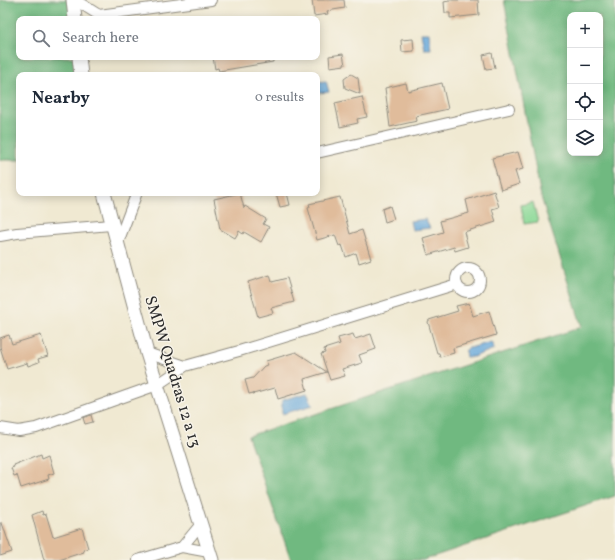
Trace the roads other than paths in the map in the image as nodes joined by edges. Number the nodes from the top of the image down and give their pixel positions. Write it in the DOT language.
graph roads {
  1 [pos="74,0"];
  2 [pos="211,0"];
  3 [pos="75,16"];
  4 [pos="97,16"];
  5 [pos="105,16"];
  6 [pos="79,60"];
  7 [pos="81,72"];
  8 [pos="509,109"];
  9 [pos="320,152"];
  10 [pos="105,196"];
  11 [pos="136,196"];
  12 [pos="111,225"];
  13 [pos="0,236"];
  14 [pos="117,245"];
  15 [pos="457,284"];
  16 [pos="147,352"];
  17 [pos="185,366"];
  18 [pos="157,385"];
  19 [pos="0,428"];
  20 [pos="201,524"];
  21 [pos="182,547"];
  22 [pos="210,556"];
  23 [pos="138,560"];
  1 -- 3 [label="street"];
  1 -- 4 [label="street"];
  2 -- 5 [label="street"];
  6 -- 7 [label="street"];
  8 -- 9 [label="street"];
  10 -- 12 [label="street, SMPW Quadras 12 a 13"];
  11 -- 14 [label="street"];
  12 -- 13 [label="street"];
  12 -- 14 [label="street, SMPW Quadras 12 a 13"];
  14 -- 16 [label="street, SMPW Quadras 12 a 13"];
  15 -- 17 [label="street"];
  16 -- 17 [label="street"];
  16 -- 18 [label="street, SMPW Quadras 12 a 13"];
  17 -- 18 [label="street"];
  18 -- 19 [label="street"];
  18 -- 20 [label="street, SMPW Quadras 12 a 13"];
  20 -- 21 [label="street"];
  20 -- 22 [label="street, SMPW Quadras 12 a 13"];
  21 -- 22 [label="street"];
  21 -- 23 [label="street"];
}
